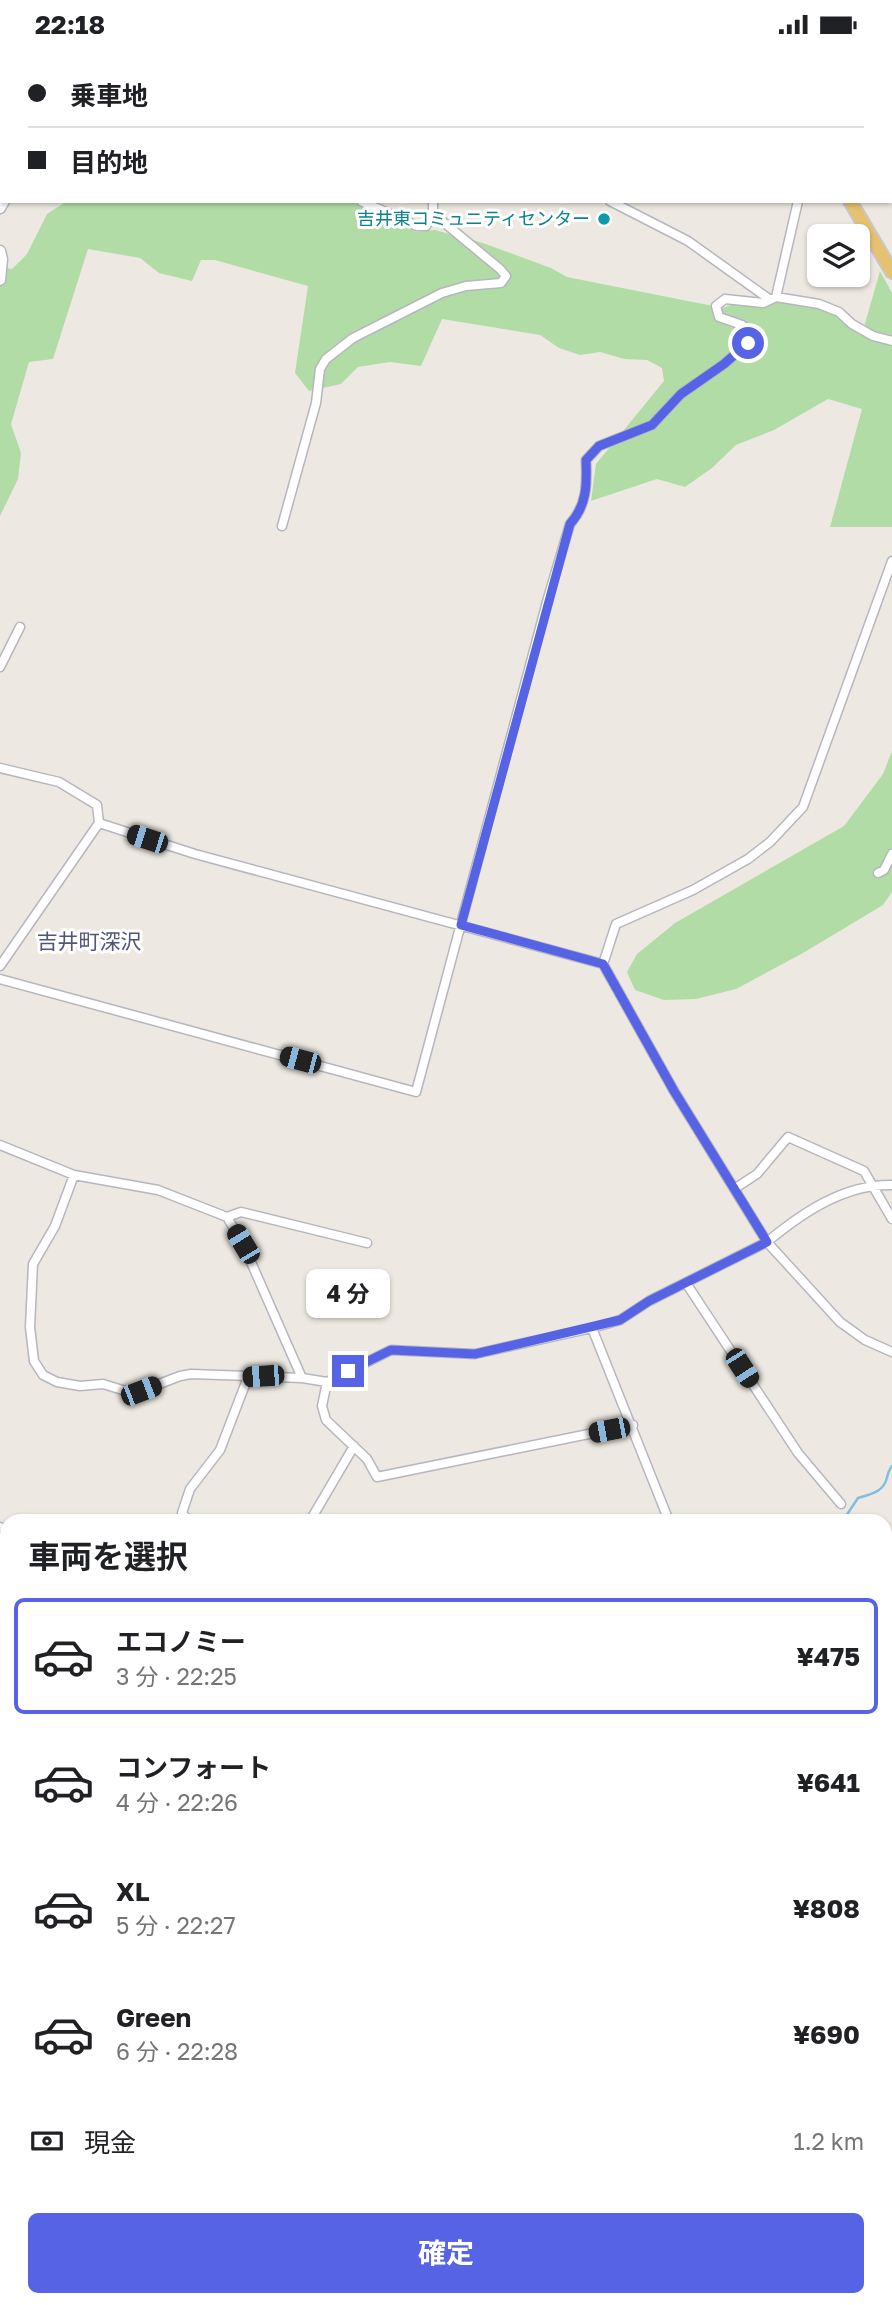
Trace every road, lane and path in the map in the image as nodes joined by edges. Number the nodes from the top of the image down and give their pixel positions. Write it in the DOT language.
graph roads {
  1 [pos="365,203"];
  2 [pos="433,203"];
  3 [pos="614,203"];
  4 [pos="797,203"];
  5 [pos="851,203"];
  6 [pos="433,211"];
  7 [pos="0,251"];
  8 [pos="892,272"];
  9 [pos="0,281"];
  10 [pos="773,298"];
  11 [pos="892,341"];
  12 [pos="282,526"];
  13 [pos="892,561"];
  14 [pos="20,627"];
  15 [pos="0,667"];
  16 [pos="0,768"];
  17 [pos="99,823"];
  18 [pos="892,854"];
  19 [pos="878,873"];
  20 [pos="461,925"];
  21 [pos="603,964"];
  22 [pos="0,966"];
  23 [pos="0,979"];
  24 [pos="0,1145"];
  25 [pos="74,1175"];
  26 [pos="872,1185"];
  27 [pos="892,1185"];
  28 [pos="734,1189"];
  29 [pos="227,1217"];
  30 [pos="892,1219"];
  31 [pos="767,1242"];
  32 [pos="367,1243"];
  33 [pos="686,1283"];
  34 [pos="593,1328"];
  35 [pos="892,1352"];
  36 [pos="248,1377"];
  37 [pos="302,1378"];
  38 [pos="327,1382"];
  39 [pos="633,1425"];
  40 [pos="354,1446"];
  41 [pos="841,1504"];
  42 [pos="183,1514"];
  43 [pos="314,1514"];
  44 [pos="666,1514"];
  1 -- 6 [label="street"];
  2 -- 6 [label="street"];
  3 -- 10 [label="street"];
  4 -- 10 [label="street"];
  5 -- 8 [label="highway"];
  6 -- 12 [label="street"];
  7 -- 9 [label="street"];
  10 -- 11 [label="street"];
  10 -- 20 [label="street"];
  13 -- 21 [label="street"];
  14 -- 15 [label="street"];
  16 -- 17 [label="street"];
  17 -- 20 [label="street"];
  17 -- 22 [label="street"];
  18 -- 19 [label="street"];
  20 -- 21 [label="street"];
  20 -- 23 [label="street"];
  21 -- 28 [label="street"];
  24 -- 25 [label="street"];
  25 -- 29 [label="street"];
  25 -- 36 [label="street"];
  26 -- 27 [label="street"];
  26 -- 28 [label="street"];
  26 -- 30 [label="street"];
  26 -- 31 [label="street"];
  28 -- 31 [label="street"];
  29 -- 32 [label="street"];
  29 -- 37 [label="street"];
  31 -- 33 [label="street"];
  31 -- 35 [label="street"];
  33 -- 34 [label="street"];
  33 -- 41 [label="street"];
  34 -- 38 [label="street"];
  34 -- 39 [label="street"];
  36 -- 37 [label="street"];
  36 -- 42 [label="street"];
  37 -- 38 [label="street"];
  38 -- 40 [label="street"];
  39 -- 40 [label="street"];
  39 -- 44 [label="street"];
  40 -- 43 [label="street"];
}
